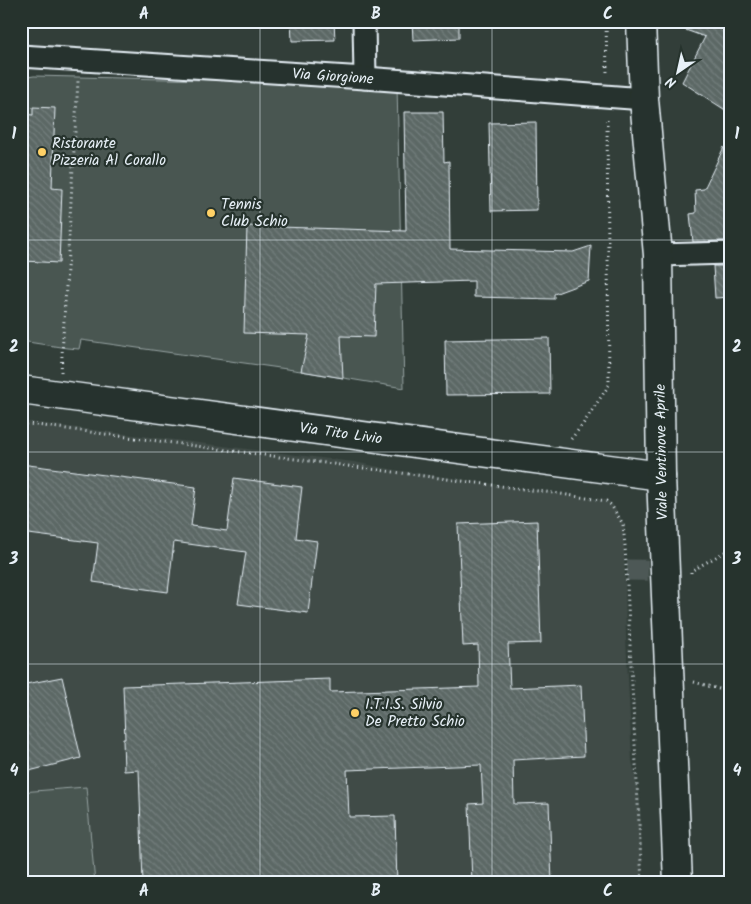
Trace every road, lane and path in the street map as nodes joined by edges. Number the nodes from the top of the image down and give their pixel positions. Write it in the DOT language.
graph roads {
  1 [pos="364,21"];
  2 [pos="606,21"];
  3 [pos="641,21"];
  4 [pos="21,56"];
  5 [pos="79,60"];
  6 [pos="365,78"];
  7 [pos="607,96"];
  8 [pos="644,99"];
  9 [pos="730,253"];
  10 [pos="658,255"];
  11 [pos="21,390"];
  12 [pos="60,395"];
  13 [pos="21,423"];
  14 [pos="569,442"];
  15 [pos="661,476"];
  16 [pos="730,549"];
  17 [pos="691,571"];
  18 [pos="669,674"];
  19 [pos="729,692"];
  20 [pos="730,709"];
  21 [pos="642,883"];
  22 [pos="678,883"];
  1 -- 6 [label="street"];
  2 -- 7 [label="path"];
  3 -- 8 [label="main road, Viale Ventinove Aprile"];
  4 -- 5 [label="street, Via Giorgione"];
  5 -- 6 [label="street, Via Giorgione"];
  5 -- 12 [label="path"];
  6 -- 7 [label="street, Via Giorgione"];
  7 -- 8 [label="street, Via Giorgione"];
  7 -- 14 [label="path"];
  8 -- 10 [label="main road, Viale Ventinove Aprile"];
  9 -- 10 [label="street"];
  10 -- 15 [label="main road, Viale Ventinove Aprile"];
  11 -- 12 [label="main road, Via Tito Livio"];
  12 -- 15 [label="main road, Via Tito Livio"];
  13 -- 21 [label="path"];
  15 -- 18 [label="main road, Viale Ventinove Aprile"];
  16 -- 17 [label="path"];
  18 -- 19 [label="path"];
  18 -- 22 [label="main road, Viale Ventinove Aprile"];
  19 -- 20 [label="path"];
}
